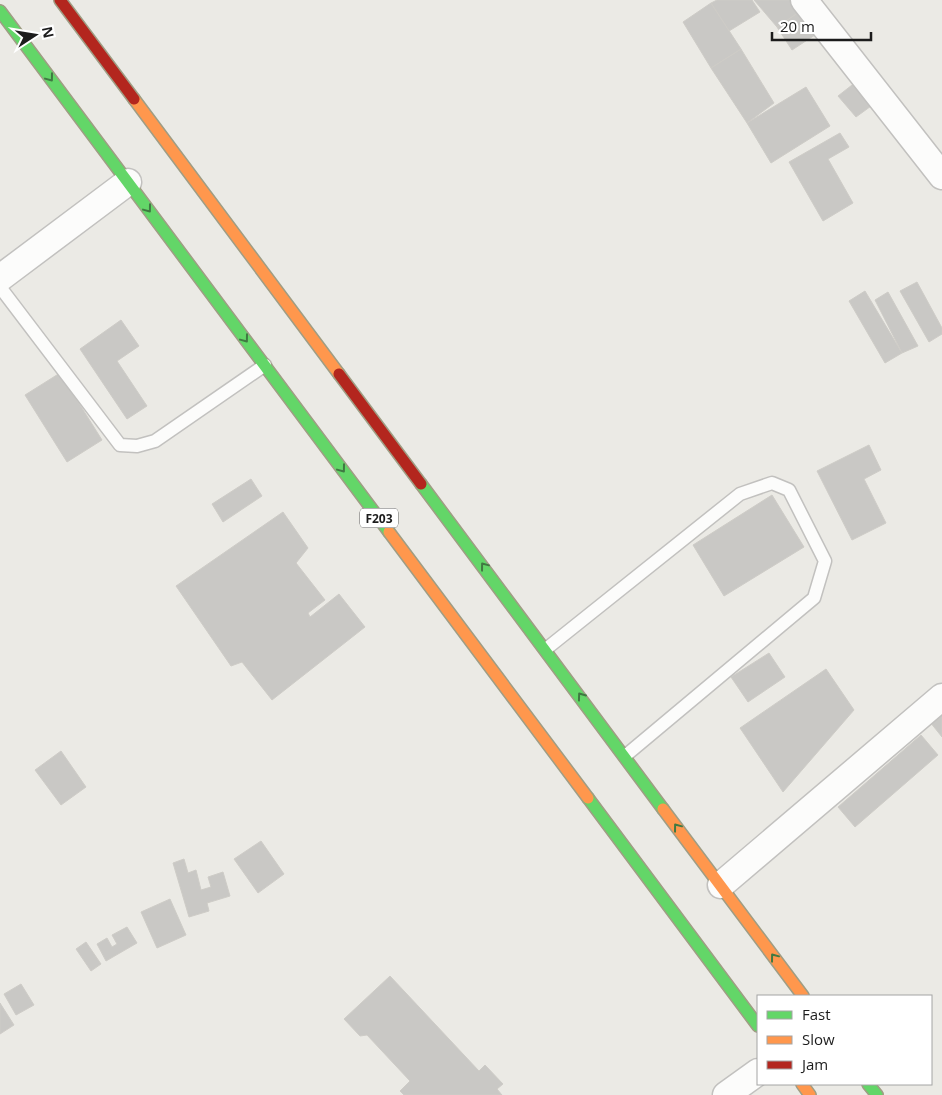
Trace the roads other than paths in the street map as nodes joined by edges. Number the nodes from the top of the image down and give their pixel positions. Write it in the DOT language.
graph roads {
  1 [pos="804,0"];
  2 [pos="70,3"];
  3 [pos="0,12"];
  4 [pos="942,176"];
  5 [pos="128,182"];
  6 [pos="0,278"];
  7 [pos="0,287"];
  8 [pos="265,365"];
  9 [pos="546,649"];
  10 [pos="942,697"];
  11 [pos="625,756"];
  12 [pos="721,885"];
  13 [pos="802,995"];
  14 [pos="757,1025"];
  15 [pos="757,1073"];
  16 [pos="869,1085"];
  17 [pos="726,1095"];
  18 [pos="877,1095"];
  1 -- 4 [label="street"];
  9 -- 2 [label="main road, one-way"];
  3 -- 5 [label="main road, F203, one-way"];
  5 -- 6 [label="street"];
  5 -- 8 [label="main road, F203, one-way"];
  7 -- 8 [label="lane"];
  8 -- 14 [label="main road, F203, one-way"];
  11 -- 9 [label="main road, one-way"];
  9 -- 11 [label="lane"];
  10 -- 12 [label="street"];
  12 -- 11 [label="main road, one-way"];
  13 -- 12 [label="main road, one-way"];
  15 -- 17 [label="street"];
  16 -- 18 [label="main road"];
}
